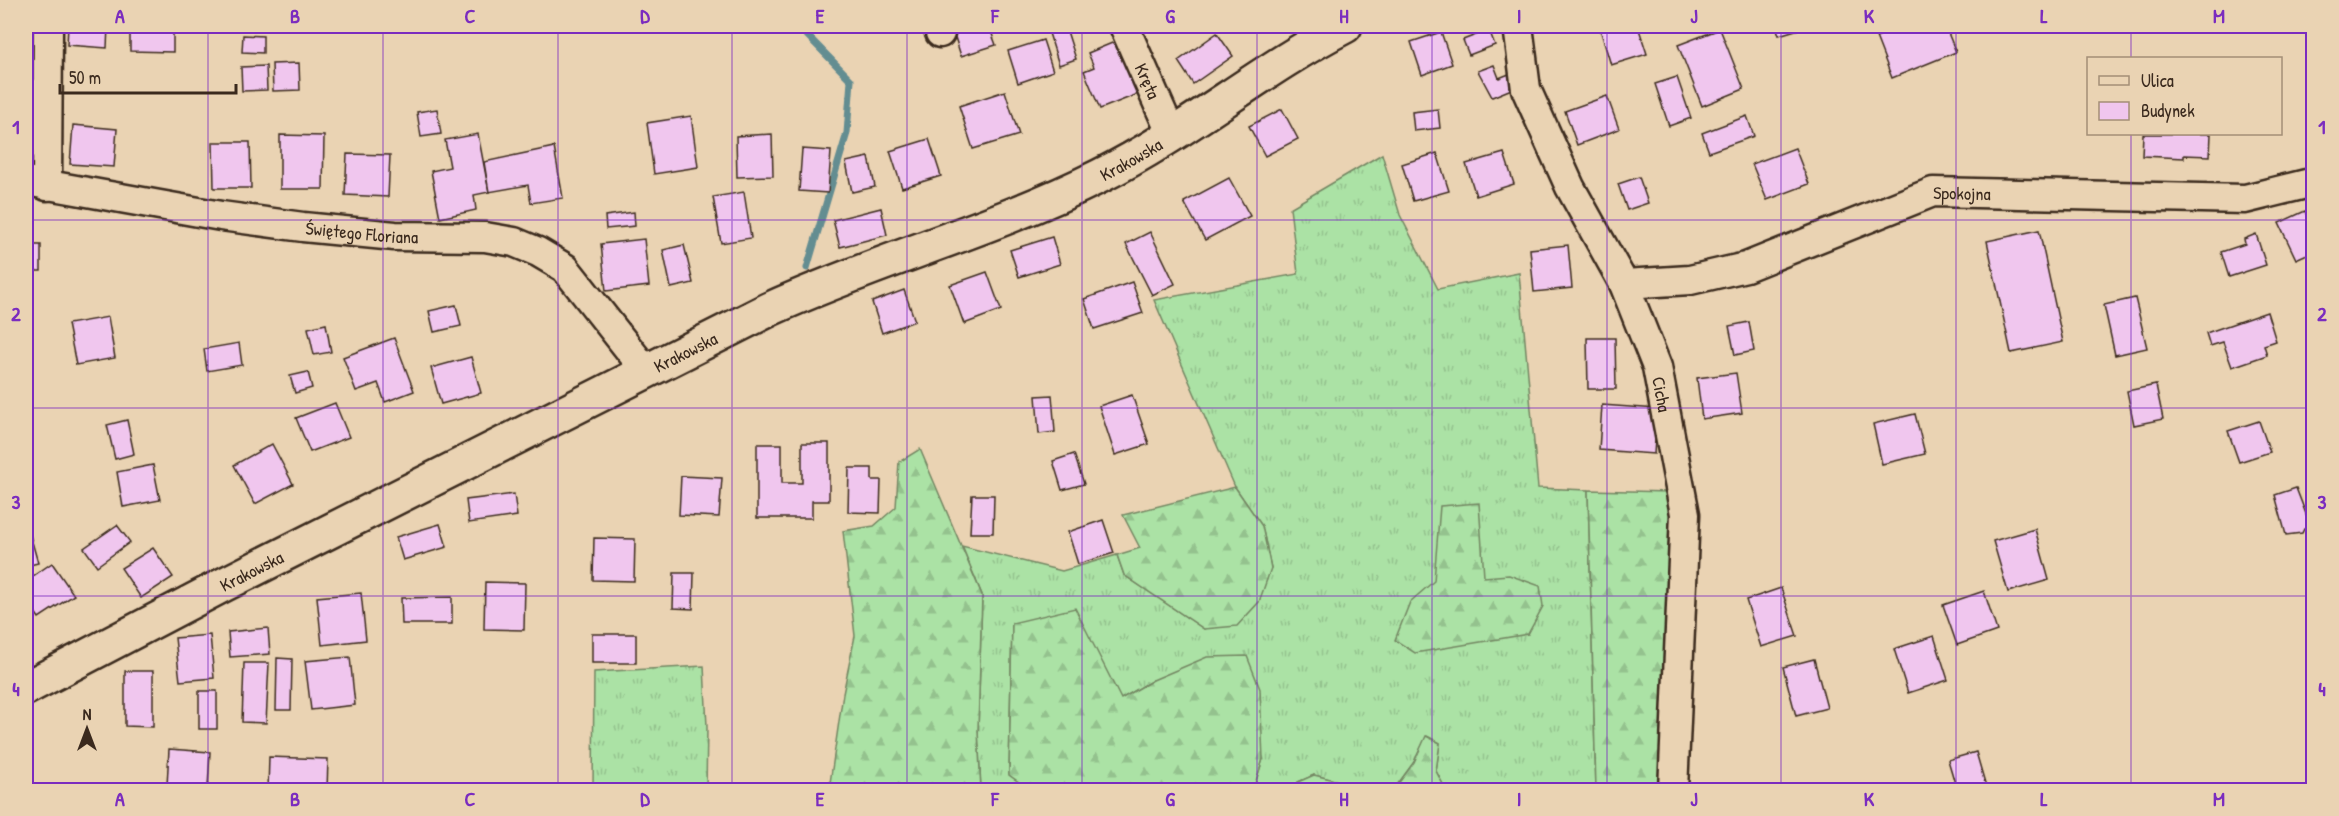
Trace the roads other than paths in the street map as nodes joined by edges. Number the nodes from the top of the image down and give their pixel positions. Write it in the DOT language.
graph roads {
  1 [pos="48,26"];
  2 [pos="1124,26"];
  3 [pos="1345,26"];
  4 [pos="1518,26"];
  5 [pos="1172,135"];
  6 [pos="2313,182"];
  7 [pos="36,183"];
  8 [pos="1624,284"];
  9 [pos="647,372"];
  10 [pos="26,688"];
  11 [pos="1673,790"];
  1 -- 7 [label="street"];
  2 -- 5 [label="street, Kręta"];
  3 -- 5 [label="street, Krakowska"];
  4 -- 8 [label="street, Cicha"];
  5 -- 9 [label="street, Krakowska"];
  6 -- 8 [label="street, Spokojna"];
  7 -- 9 [label="street, Świętego Floriana"];
  8 -- 11 [label="street, Cicha"];
  9 -- 10 [label="street, Krakowska"];
}
